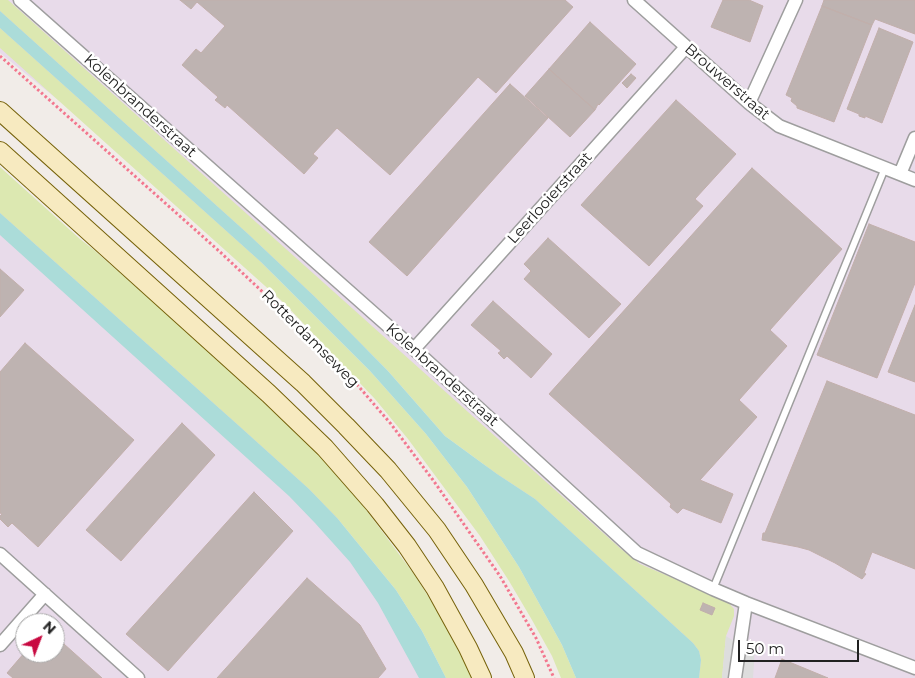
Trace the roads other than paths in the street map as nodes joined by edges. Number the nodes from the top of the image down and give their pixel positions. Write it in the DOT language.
graph roads {
  1 [pos="20,0"];
  2 [pos="634,0"];
  3 [pos="796,0"];
  4 [pos="686,47"];
  5 [pos="749,103"];
  6 [pos="0,111"];
  7 [pos="915,138"];
  8 [pos="0,151"];
  9 [pos="886,168"];
  10 [pos="900,174"];
  11 [pos="915,180"];
  12 [pos="414,349"];
  13 [pos="0,554"];
  14 [pos="713,589"];
  15 [pos="45,594"];
  16 [pos="746,603"];
  17 [pos="0,645"];
  18 [pos="915,668"];
  19 [pos="138,678"];
  20 [pos="482,678"];
  21 [pos="525,678"];
  22 [pos="735,678"];
  1 -- 12 [label="street, Kolenbranderstraat"];
  2 -- 4 [label="street, Brouwerstraat"];
  3 -- 5 [label="street"];
  4 -- 5 [label="street, Brouwerstraat"];
  4 -- 12 [label="street, Leerlooierstraat"];
  5 -- 9 [label="street, Brouwerstraat"];
  6 -- 21 [label="main road"];
  7 -- 10 [label="street"];
  8 -- 20 [label="main road"];
  9 -- 10 [label="street, Brouwerstraat"];
  9 -- 14 [label="lane"];
  10 -- 11 [label="street, Brouwerstraat"];
  12 -- 14 [label="street, Kolenbranderstraat"];
  13 -- 15 [label="street"];
  14 -- 16 [label="street, Kolenbranderstraat"];
  15 -- 17 [label="street"];
  15 -- 19 [label="street"];
  16 -- 18 [label="street, Kolenbranderstraat"];
  16 -- 22 [label="street"];
}
